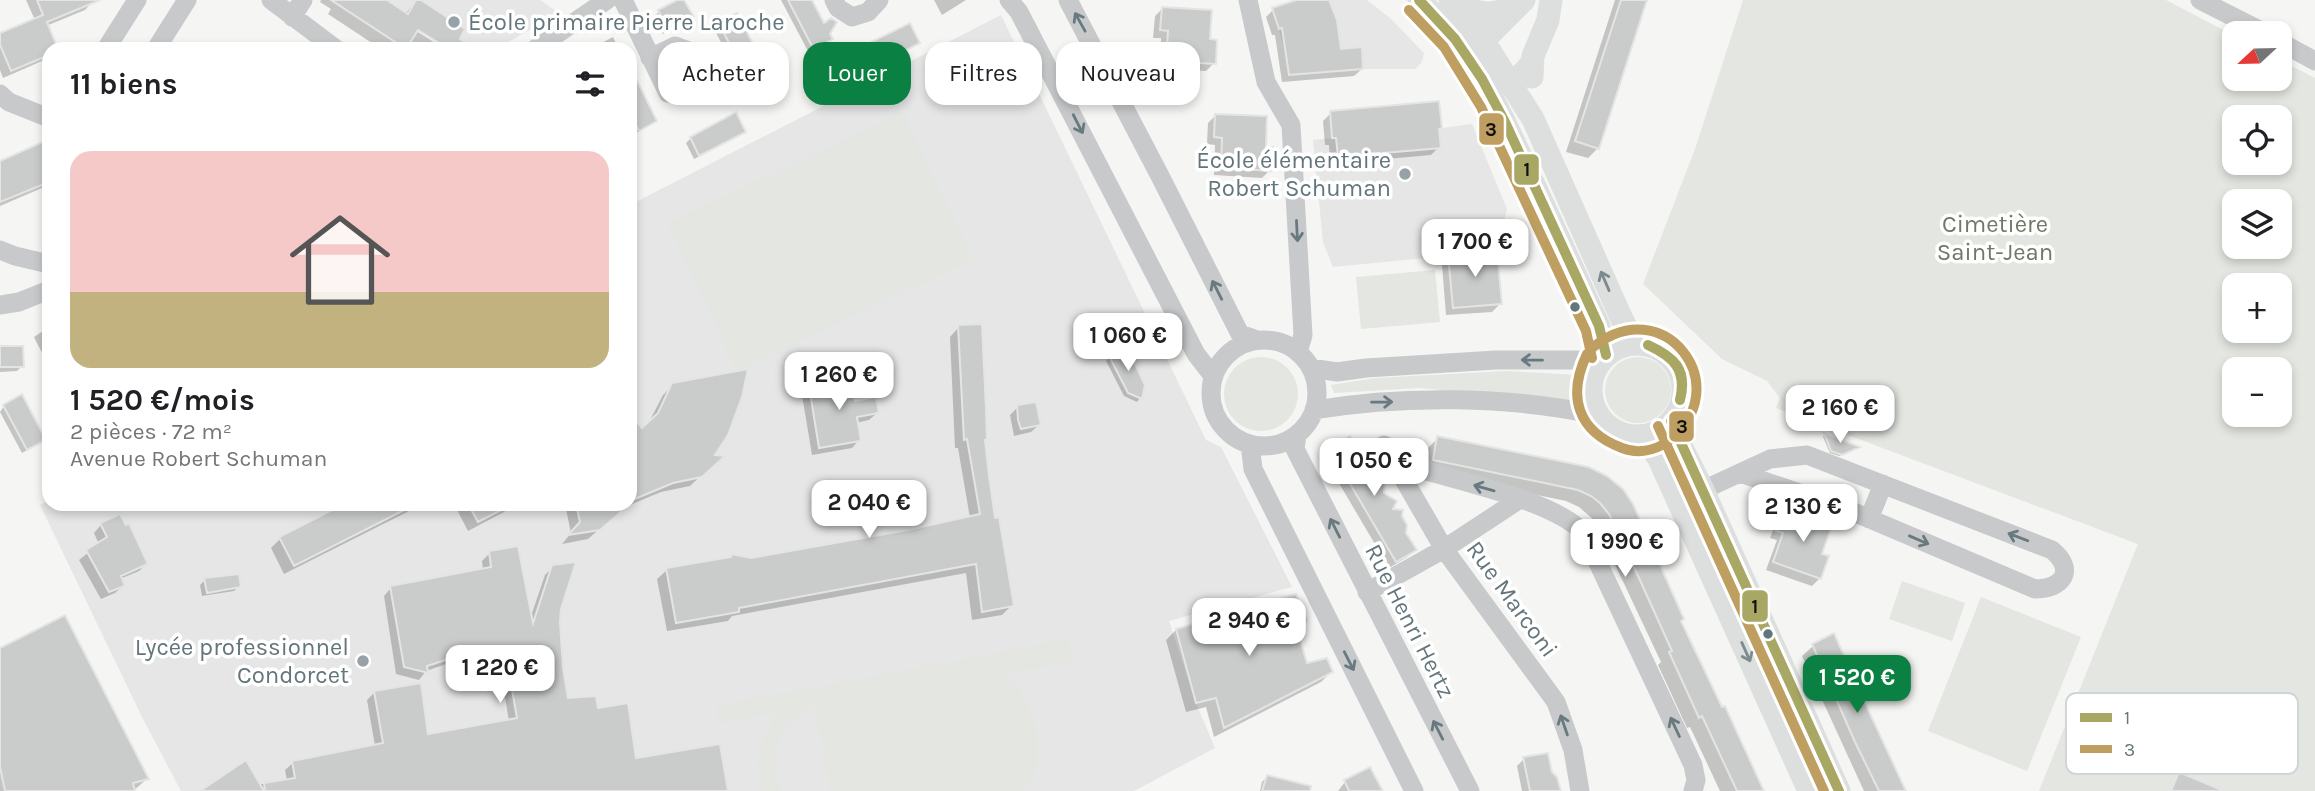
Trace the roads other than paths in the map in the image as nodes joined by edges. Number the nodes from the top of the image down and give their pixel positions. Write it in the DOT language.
graph roads {
  1 [pos="137,0"];
  2 [pos="187,0"];
  3 [pos="271,0"];
  4 [pos="303,0"];
  5 [pos="607,0"];
  6 [pos="623,0"];
  7 [pos="834,0"];
  8 [pos="879,0"];
  9 [pos="1009,0"];
  10 [pos="1068,0"];
  11 [pos="1248,0"];
  12 [pos="1419,0"];
  13 [pos="1450,0"];
  14 [pos="1458,0"];
  15 [pos="1524,0"];
  16 [pos="1551,0"];
  17 [pos="2200,0"];
  18 [pos="292,17"];
  19 [pos="2241,21"];
  20 [pos="110,42"];
  21 [pos="160,42"];
  22 [pos="326,42"];
  23 [pos="545,42"];
  24 [pos="1475,46"];
  25 [pos="2292,49"];
  26 [pos="650,58"];
  27 [pos="2315,61"];
  28 [pos="1532,62"];
  29 [pos="1510,82"];
  30 [pos="0,94"];
  31 [pos="42,115"];
  32 [pos="1533,119"];
  33 [pos="0,250"];
  34 [pos="42,262"];
  35 [pos="42,293"];
  36 [pos="0,305"];
  37 [pos="1257,340"];
  38 [pos="1634,343"];
  39 [pos="1298,352"];
  40 [pos="1603,358"];
  41 [pos="1311,368"];
  42 [pos="1213,376"];
  43 [pos="1314,410"];
  44 [pos="1597,415"];
  45 [pos="1671,421"];
  46 [pos="1297,435"];
  47 [pos="1643,436"];
  48 [pos="1250,444"];
  49 [pos="1384,445"];
  50 [pos="1398,466"];
  51 [pos="1740,473"];
  52 [pos="1883,484"];
  53 [pos="1703,490"];
  54 [pos="1520,499"];
  55 [pos="1869,519"];
  56 [pos="1444,549"];
  57 [pos="1367,592"];
  58 [pos="1414,791"];
  59 [pos="1470,791"];
  60 [pos="1580,791"];
  61 [pos="1693,791"];
  62 [pos="1809,791"];
  63 [pos="1839,791"];
  1 -- 20 [label="street"];
  2 -- 21 [label="street"];
  3 -- 18 [label="street"];
  4 -- 18 [label="street"];
  5 -- 23 [label="street"];
  6 -- 26 [label="street"];
  7 -- 8 [label="street"];
  9 -- 42 [label="street, one-way"];
  37 -- 10 [label="street, one-way"];
  11 -- 39 [label="street, one-way"];
  12 -- 24 [label="main road"];
  13 -- 24 [label="main road"];
  14 -- 15 [label="main road"];
  15 -- 24 [label="main road"];
  16 -- 28 [label="main road"];
  17 -- 19 [label="street"];
  18 -- 22 [label="street"];
  24 -- 29 [label="main road"];
  24 -- 40 [label="main road"];
  25 -- 27 [label="street"];
  28 -- 29 [label="main road"];
  28 -- 32 [label="main road"];
  29 -- 32 [label="main road"];
  30 -- 31 [label="street"];
  38 -- 32 [label="main road, one-way"];
  33 -- 34 [label="street"];
  35 -- 36 [label="street"];
  37 -- 39 [label="street"];
  37 -- 42 [label="street"];
  38 -- 40 [label="main road"];
  38 -- 45 [label="main road"];
  39 -- 41 [label="street"];
  40 -- 41 [label="street, one-way"];
  40 -- 44 [label="main road"];
  41 -- 43 [label="street"];
  42 -- 48 [label="street"];
  43 -- 44 [label="street, one-way"];
  43 -- 46 [label="street"];
  44 -- 47 [label="main road"];
  45 -- 47 [label="main road"];
  45 -- 53 [label="main road"];
  46 -- 48 [label="street"];
  57 -- 46 [label="street, Rue Henri Hertz, one-way"];
  47 -- 62 [label="main road, one-way"];
  48 -- 58 [label="street, one-way"];
  49 -- 50 [label="street, Rue Marconi"];
  54 -- 50 [label="street, one-way"];
  50 -- 56 [label="street, Rue Marconi"];
  51 -- 52 [label="street"];
  51 -- 53 [label="street"];
  51 -- 55 [label="street"];
  52 -- 55 [label="street"];
  55 -- 52 [label="street, one-way"];
  53 -- 63 [label="main road"];
  54 -- 56 [label="street"];
  61 -- 54 [label="street, one-way"];
  56 -- 57 [label="street"];
  60 -- 56 [label="street, Rue Marconi, one-way"];
  59 -- 57 [label="street, Rue Henri Hertz, one-way"];
}
